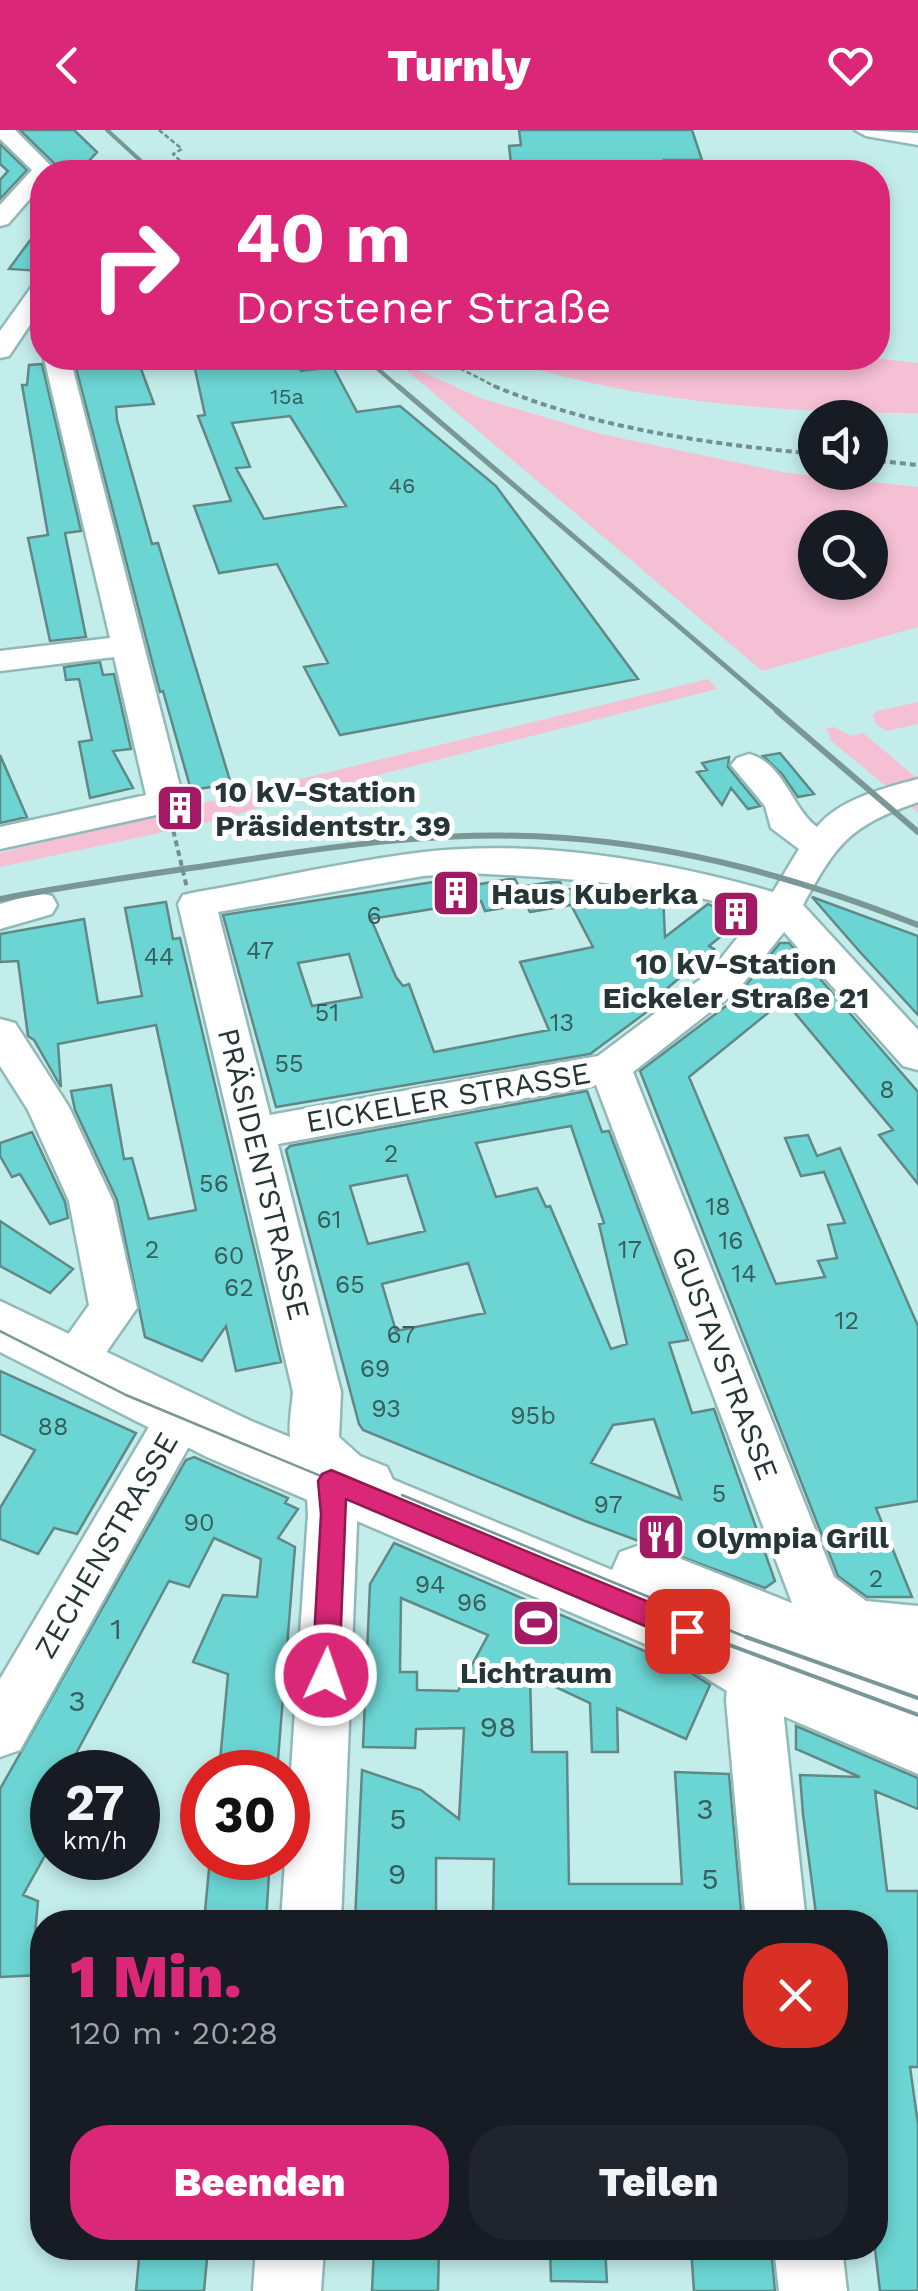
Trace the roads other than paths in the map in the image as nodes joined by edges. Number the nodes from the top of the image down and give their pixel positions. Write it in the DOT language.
graph roads {
  1 [pos="3,130"];
  2 [pos="866,130"];
  3 [pos="918,139"];
  4 [pos="34,160"];
  5 [pos="30,188"];
  6 [pos="7,217"];
  7 [pos="30,308"];
  8 [pos="0,352"];
  9 [pos="30,353"];
  10 [pos="60,370"];
  11 [pos="128,646"];
  12 [pos="0,661"];
  13 [pos="750,765"];
  14 [pos="902,795"];
  15 [pos="0,838"];
  16 [pos="819,846"];
  17 [pos="38,905"];
  18 [pos="783,908"];
  19 [pos="0,917"];
  20 [pos="0,1033"];
  21 [pos="918,1056"];
  22 [pos="610,1068"];
  23 [pos="254,1133"];
  24 [pos="1,1326"];
  25 [pos="72,1362"];
  26 [pos="184,1412"];
  27 [pos="323,1463"];
  28 [pos="764,1651"];
  29 [pos="894,1652"];
  30 [pos="918,1715"];
  31 [pos="0,1732"];
  32 [pos="918,1742"];
  33 [pos="312,1910"];
  34 [pos="775,1910"];
  35 [pos="289,2260"];
  36 [pos="809,2260"];
  37 [pos="287,2291"];
  38 [pos="813,2291"];
  1 -- 4 [label="street"];
  2 -- 3 [label="street"];
  5 -- 6 [label="street"];
  7 -- 8 [label="street"];
  8 -- 9 [label="street"];
  10 -- 11 [label="street"];
  11 -- 12 [label="street"];
  11 -- 15 [label="street"];
  13 -- 16 [label="street"];
  14 -- 16 [label="street, EICKELER STRASSE"];
  16 -- 18 [label="street, EICKELER STRASSE"];
  17 -- 19 [label="street"];
  18 -- 21 [label="street"];
  18 -- 22 [label="street, EICKELER STRASSE"];
  18 -- 23 [label="street, PRÄSIDENTSTRASSE"];
  20 -- 25 [label="street"];
  22 -- 23 [label="street, EICKELER STRASSE"];
  22 -- 29 [label="street, GUSTAVSTRASSE"];
  23 -- 27 [label="street, PRÄSIDENTSTRASSE"];
  24 -- 25 [label="main road"];
  25 -- 26 [label="main road"];
  26 -- 27 [label="main road"];
  26 -- 31 [label="street, ZECHENSTRASSE"];
  27 -- 28 [label="main road"];
  27 -- 28 [label="main road"];
  27 -- 33 [label="street, PRÄSIDENTSTRASSE"];
  28 -- 29 [label="main road"];
  28 -- 30 [label="street"];
  28 -- 32 [label="main road"];
  28 -- 34 [label="street"];
  35 -- 37 [label="street"];
  36 -- 38 [label="street"];
}
